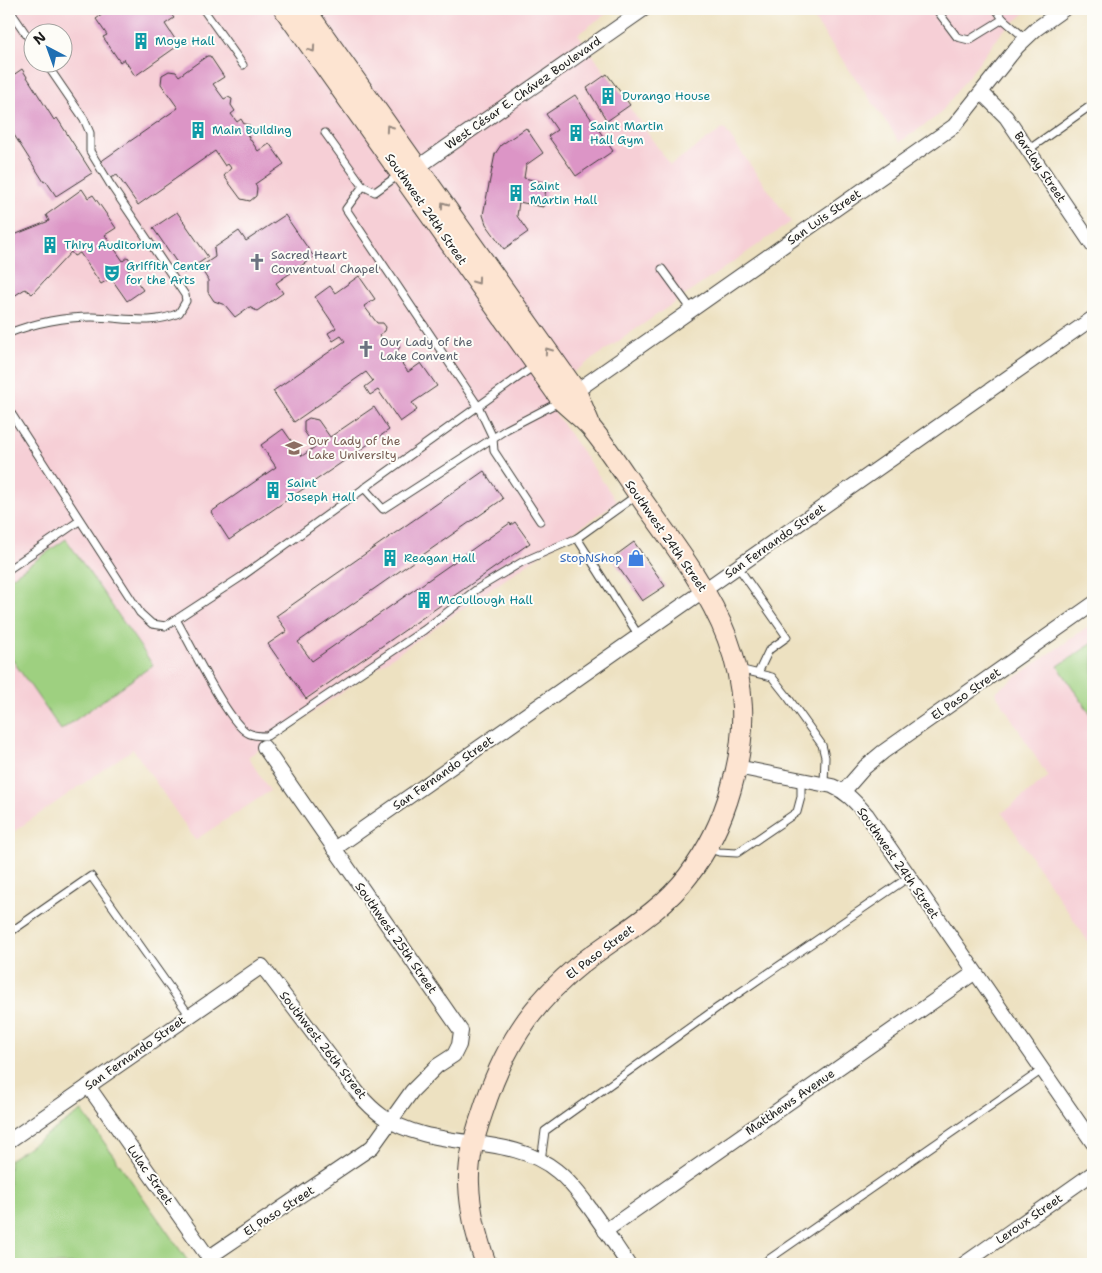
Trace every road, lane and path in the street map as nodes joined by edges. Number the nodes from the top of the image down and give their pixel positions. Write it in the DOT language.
graph roads {
  1 [pos="9,9"];
  2 [pos="202,9"];
  3 [pos="284,9"];
  4 [pos="305,9"];
  5 [pos="644,9"];
  6 [pos="936,9"];
  7 [pos="996,9"];
  8 [pos="1064,9"];
  9 [pos="1002,19"];
  10 [pos="22,29"];
  11 [pos="1026,39"];
  12 [pos="243,65"];
  13 [pos="52,72"];
  14 [pos="982,93"];
  15 [pos="1093,104"];
  16 [pos="325,134"];
  17 [pos="1028,150"];
  18 [pos="407,173"];
  19 [pos="363,186"];
  20 [pos="1089,229"];
  21 [pos="1093,246"];
  22 [pos="662,269"];
  23 [pos="692,310"];
  24 [pos="1093,318"];
  25 [pos="9,333"];
  26 [pos="536,364"];
  27 [pos="569,396"];
  28 [pos="478,406"];
  29 [pos="9,410"];
  30 [pos="493,438"];
  31 [pos="364,488"];
  32 [pos="638,494"];
  33 [pos="79,521"];
  34 [pos="540,521"];
  35 [pos="577,538"];
  36 [pos="738,567"];
  37 [pos="9,569"];
  38 [pos="705,590"];
  39 [pos="1093,604"];
  40 [pos="177,621"];
  41 [pos="639,636"];
  42 [pos="736,669"];
  43 [pos="758,673"];
  44 [pos="261,742"];
  45 [pos="737,767"];
  46 [pos="801,780"];
  47 [pos="824,784"];
  48 [pos="844,791"];
  49 [pos="707,848"];
  50 [pos="334,850"];
  51 [pos="908,877"];
  52 [pos="9,933"];
  53 [pos="262,966"];
  54 [pos="974,973"];
  55 [pos="190,1016"];
  56 [pos="1042,1070"];
  57 [pos="88,1086"];
  58 [pos="391,1121"];
  59 [pos="9,1141"];
  60 [pos="1093,1143"];
  61 [pos="472,1144"];
  62 [pos="542,1161"];
  63 [pos="1093,1173"];
  64 [pos="605,1231"];
  65 [pos="211,1261"];
  66 [pos="486,1264"];
  67 [pos="628,1264"];
  68 [pos="762,1264"];
  69 [pos="964,1264"];
  1 -- 10 [label="lane"];
  2 -- 12 [label="lane"];
  3 -- 18 [label="main road, Southwest 24th Street, one-way"];
  18 -- 4 [label="main road, Southwest 24th Street, one-way"];
  5 -- 18 [label="street, West César E. Chávez Boulevard"];
  6 -- 9 [label="lane"];
  7 -- 9 [label="lane"];
  8 -- 11 [label="street, San Luis Street"];
  9 -- 11 [label="lane"];
  11 -- 14 [label="street, San Luis Street"];
  13 -- 25 [label="lane"];
  14 -- 17 [label="street, Barclay Street"];
  14 -- 23 [label="street, San Luis Street"];
  15 -- 17 [label="lane"];
  16 -- 19 [label="lane"];
  17 -- 20 [label="street, Barclay Street"];
  18 -- 19 [label="lane"];
  18 -- 26 [label="main road, Southwest 24th Street, one-way"];
  27 -- 18 [label="main road, Southwest 24th Street, one-way"];
  19 -- 28 [label="lane"];
  20 -- 21 [label="street, Barclay Street"];
  22 -- 23 [label="lane"];
  23 -- 27 [label="street, San Luis Street"];
  24 -- 36 [label="street, San Fernando Street"];
  26 -- 27 [label="main road, Southwest 24th Street"];
  26 -- 28 [label="lane"];
  27 -- 30 [label="lane"];
  27 -- 32 [label="main road, Southwest 24th Street"];
  28 -- 30 [label="lane"];
  28 -- 31 [label="lane"];
  29 -- 33 [label="lane"];
  30 -- 31 [label="lane"];
  30 -- 34 [label="lane"];
  31 -- 40 [label="lane"];
  32 -- 35 [label="lane"];
  32 -- 38 [label="main road, Southwest 24th Street"];
  33 -- 37 [label="lane"];
  33 -- 40 [label="lane"];
  35 -- 41 [label="lane"];
  35 -- 44 [label="lane"];
  36 -- 38 [label="street, San Fernando Street"];
  36 -- 43 [label="lane"];
  38 -- 41 [label="street, San Fernando Street"];
  38 -- 42 [label="main road, Southwest 24th Street"];
  39 -- 48 [label="street, El Paso Street"];
  40 -- 44 [label="lane"];
  41 -- 50 [label="street, San Fernando Street"];
  42 -- 43 [label="lane"];
  42 -- 45 [label="main road, Southwest 24th Street"];
  43 -- 47 [label="lane"];
  44 -- 50 [label="street, Southwest 25th Street"];
  45 -- 46 [label="street, Southwest 24th Street"];
  45 -- 49 [label="main road, El Paso Street"];
  46 -- 47 [label="street, Southwest 24th Street"];
  46 -- 49 [label="lane"];
  47 -- 48 [label="street, Southwest 24th Street"];
  48 -- 51 [label="street, Southwest 24th Street"];
  49 -- 61 [label="main road, El Paso Street"];
  50 -- 58 [label="street, Southwest 25th Street"];
  51 -- 54 [label="street, Southwest 24th Street"];
  51 -- 62 [label="lane"];
  52 -- 55 [label="lane"];
  53 -- 55 [label="street, San Fernando Street"];
  53 -- 58 [label="street, Southwest 26th Street"];
  54 -- 56 [label="street, Southwest 24th Street"];
  54 -- 64 [label="street, Matthews Avenue"];
  55 -- 57 [label="street, San Fernando Street"];
  56 -- 60 [label="street, Southwest 24th Street"];
  56 -- 68 [label="lane"];
  57 -- 59 [label="street, San Fernando Street"];
  57 -- 65 [label="street, Lulac Street"];
  58 -- 61 [label="street, Southwest 26th Street"];
  58 -- 65 [label="street, El Paso Street"];
  61 -- 62 [label="street"];
  61 -- 66 [label="main road"];
  62 -- 64 [label="street"];
  63 -- 69 [label="street, Leroux Street"];
  64 -- 67 [label="street"];
}
